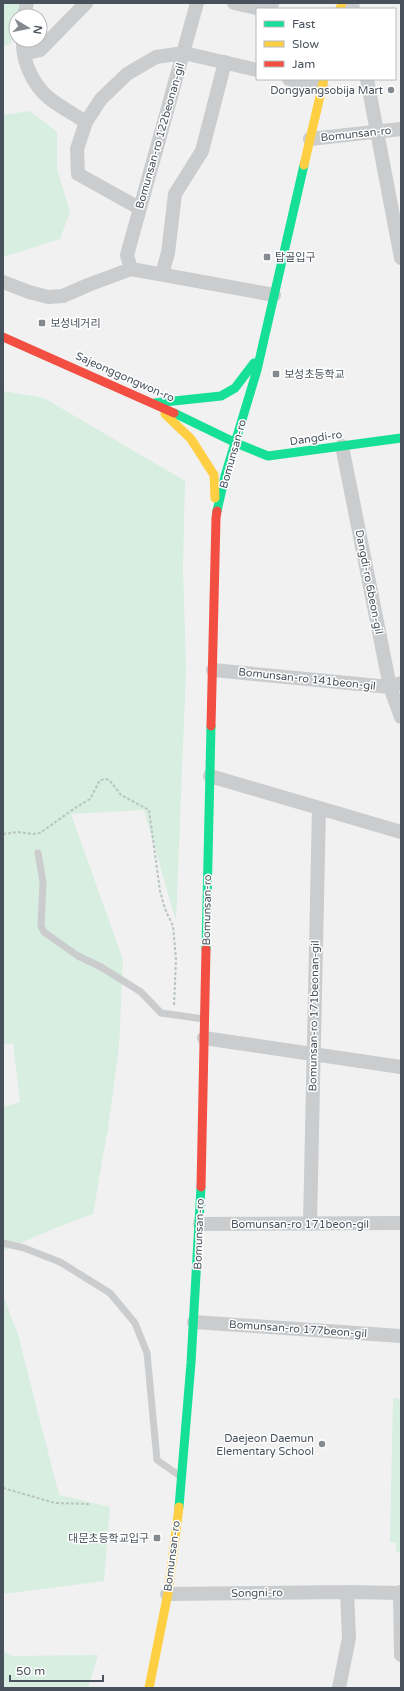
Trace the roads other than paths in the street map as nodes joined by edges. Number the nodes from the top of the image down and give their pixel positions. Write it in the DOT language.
graph roads {
  1 [pos="86,3"];
  2 [pos="197,3"];
  3 [pos="234,3"];
  4 [pos="256,8"];
  5 [pos="48,42"];
  6 [pos="23,48"];
  7 [pos="29,48"];
  8 [pos="42,48"];
  9 [pos="184,53"];
  10 [pos="225,62"];
  11 [pos="256,70"];
  12 [pos="298,80"];
  13 [pos="367,80"];
  14 [pos="323,83"];
  15 [pos="86,122"];
  16 [pos="401,129"];
  17 [pos="378,132"];
  18 [pos="310,139"];
  19 [pos="139,208"];
  20 [pos="401,258"];
  21 [pos="131,269"];
  22 [pos="162,274"];
  23 [pos="3,282"];
  24 [pos="274,295"];
  25 [pos="3,336"];
  26 [pos="260,356"];
  27 [pos="155,403"];
  28 [pos="401,438"];
  29 [pos="236,443"];
  30 [pos="342,446"];
  31 [pos="216,518"];
  32 [pos="213,670"];
  33 [pos="396,685"];
  34 [pos="401,717"];
  35 [pos="210,776"];
  36 [pos="319,808"];
  37 [pos="401,832"];
  38 [pos="38,853"];
  39 [pos="204,1019"];
  40 [pos="204,1038"];
  41 [pos="313,1055"];
  42 [pos="401,1067"];
  43 [pos="401,1223"];
  44 [pos="200,1224"];
  45 [pos="310,1224"];
  46 [pos="3,1243"];
  47 [pos="194,1322"];
  48 [pos="401,1336"];
  49 [pos="182,1478"];
  50 [pos="347,1592"];
  51 [pos="401,1592"];
  52 [pos="167,1594"];
  53 [pos="401,1655"];
  54 [pos="149,1688"];
  55 [pos="338,1688"];
  1 -- 5 [label="street"];
  2 -- 9 [label="street, Bomunsan-ro 122beonan-gil"];
  3 -- 4 [label="street"];
  6 -- 15 [label="street"];
  7 -- 8 [label="street"];
  9 -- 10 [label="street"];
  9 -- 15 [label="street"];
  9 -- 19 [label="street, Bomunsan-ro 122beonan-gil"];
  10 -- 11 [label="street"];
  10 -- 22 [label="street"];
  12 -- 14 [label="street"];
  13 -- 17 [label="street"];
  14 -- 18 [label="main road, Bomunsan-ro"];
  15 -- 19 [label="street"];
  16 -- 17 [label="street, Bomunsan-ro"];
  17 -- 18 [label="street, Bomunsan-ro"];
  17 -- 20 [label="street"];
  18 -- 24 [label="main road, Bomunsan-ro"];
  19 -- 21 [label="street, Bomunsan-ro 122beonan-gil"];
  21 -- 22 [label="street"];
  21 -- 23 [label="street"];
  22 -- 24 [label="street"];
  24 -- 26 [label="main road, Bomunsan-ro"];
  25 -- 27 [label="main road, Sajeonggongwon-ro"];
  26 -- 27 [label="main road"];
  26 -- 29 [label="main road, Bomunsan-ro"];
  27 -- 29 [label="main road, Sajeonggongwon-ro"];
  27 -- 31 [label="main road"];
  28 -- 30 [label="main road, Dangdi-ro"];
  29 -- 30 [label="main road, Dangdi-ro"];
  29 -- 31 [label="main road, Bomunsan-ro"];
  30 -- 33 [label="street, Dangdi-ro 6beon-gil"];
  31 -- 32 [label="main road, Bomunsan-ro"];
  32 -- 33 [label="street, Bomunsan-ro 141beon-gil"];
  32 -- 35 [label="main road, Bomunsan-ro"];
  33 -- 34 [label="street, Dangdi-ro 6beon-gil"];
  35 -- 36 [label="street"];
  35 -- 39 [label="main road, Bomunsan-ro"];
  36 -- 37 [label="street"];
  36 -- 41 [label="street, Bomunsan-ro 171beonan-gil"];
  38 -- 39 [label="lane"];
  39 -- 40 [label="main road, Bomunsan-ro"];
  40 -- 41 [label="street"];
  40 -- 44 [label="main road, Bomunsan-ro"];
  41 -- 42 [label="street"];
  41 -- 45 [label="street, Bomunsan-ro 171beonan-gil"];
  43 -- 45 [label="street, Bomunsan-ro 171beon-gil"];
  44 -- 45 [label="street, Bomunsan-ro 171beon-gil"];
  44 -- 47 [label="main road, Bomunsan-ro"];
  46 -- 49 [label="lane"];
  47 -- 48 [label="street, Bomunsan-ro 177beon-gil"];
  47 -- 49 [label="main road, Bomunsan-ro"];
  49 -- 52 [label="main road, Bomunsan-ro"];
  50 -- 51 [label="street, Songni-ro"];
  50 -- 52 [label="street, Songni-ro"];
  50 -- 55 [label="street"];
  51 -- 53 [label="street"];
  52 -- 54 [label="main road, Bomunsan-ro"];
}
